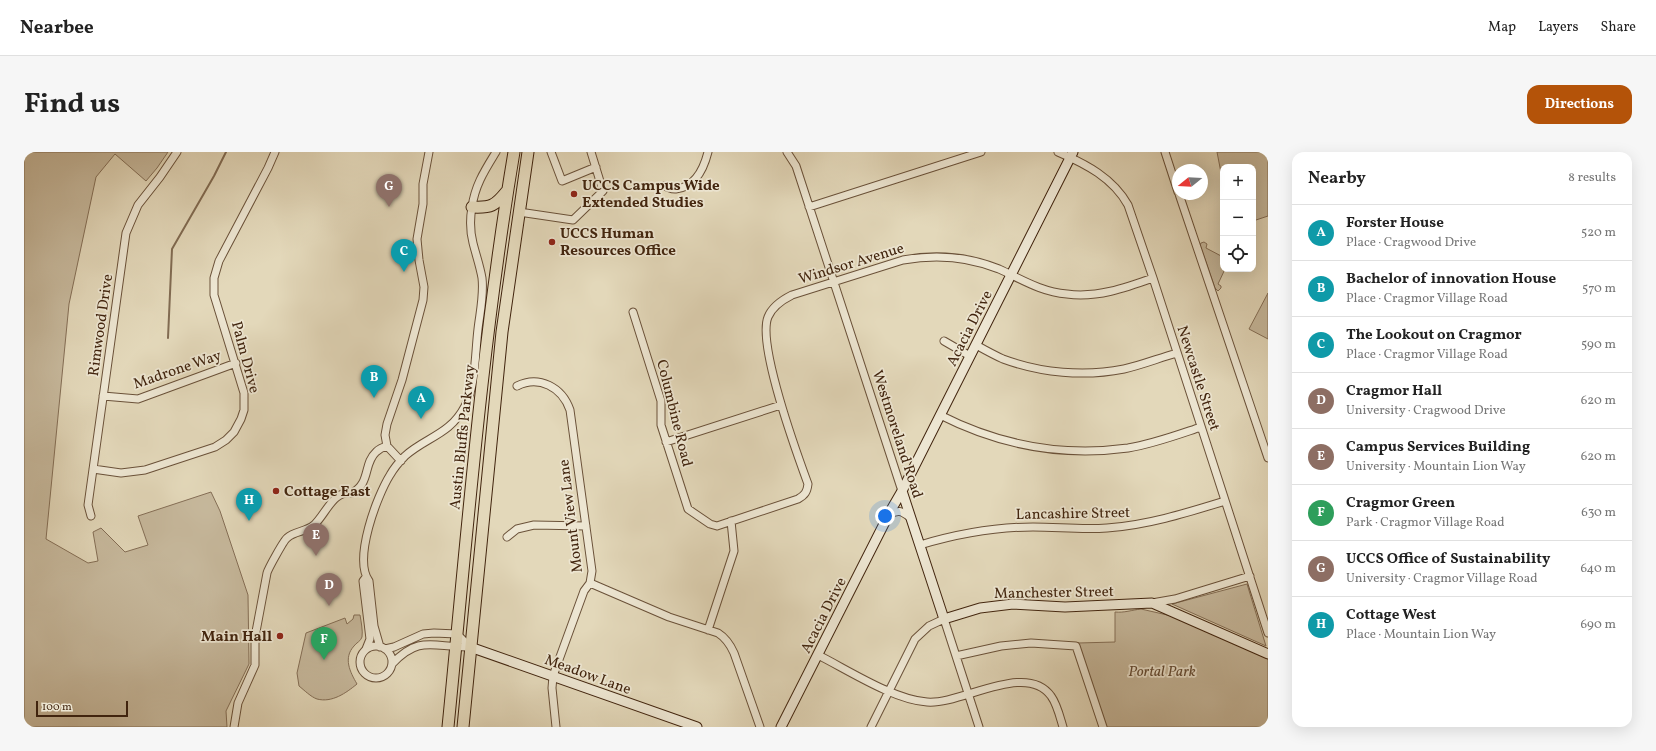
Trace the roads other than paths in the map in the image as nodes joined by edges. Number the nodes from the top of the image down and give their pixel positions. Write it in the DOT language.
graph roads {
  1 [pos="177,152"];
  2 [pos="275,152"];
  3 [pos="429,152"];
  4 [pos="496,152"];
  5 [pos="514,152"];
  6 [pos="528,152"];
  7 [pos="551,152"];
  8 [pos="591,152"];
  9 [pos="708,152"];
  10 [pos="787,152"];
  11 [pos="981,152"];
  12 [pos="1058,152"];
  13 [pos="1165,152"];
  14 [pos="1071,154"];
  15 [pos="596,167"];
  16 [pos="1172,174"];
  17 [pos="664,186"];
  18 [pos="507,190"];
  19 [pos="1180,200"];
  20 [pos="472,207"];
  21 [pos="809,207"];
  22 [pos="519,212"];
  23 [pos="502,231"];
  24 [pos="1011,276"];
  25 [pos="1153,278"];
  26 [pos="833,282"];
  27 [pos="633,312"];
  28 [pos="944,341"];
  29 [pos="976,345"];
  30 [pos="1177,353"];
  31 [pos="970,356"];
  32 [pos="236,362"];
  33 [pos="517,386"];
  34 [pos="103,396"];
  35 [pos="782,404"];
  36 [pos="940,415"];
  37 [pos="1201,427"];
  38 [pos="666,442"];
  39 [pos="387,446"];
  40 [pos="1268,458"];
  41 [pos="401,461"];
  42 [pos="93,469"];
  43 [pos="902,491"];
  44 [pos="1225,501"];
  45 [pos="888,515"];
  46 [pos="92,516"];
  47 [pos="911,518"];
  48 [pos="731,521"];
  49 [pos="586,526"];
  50 [pos="507,537"];
  51 [pos="920,545"];
  52 [pos="1250,576"];
  53 [pos="366,577"];
  54 [pos="590,583"];
  55 [pos="1152,602"];
  56 [pos="944,619"];
  57 [pos="708,630"];
  58 [pos="1268,633"];
  59 [pos="457,634"];
  60 [pos="470,646"];
  61 [pos="456,647"];
  62 [pos="382,648"];
  63 [pos="366,649"];
  64 [pos="1268,654"];
  65 [pos="818,655"];
  66 [pos="956,656"];
  67 [pos="392,664"];
  68 [pos="553,676"];
  69 [pos="889,691"];
  70 [pos="968,694"];
  71 [pos="234,727"];
  72 [pos="448,727"];
  73 [pos="463,727"];
  74 [pos="556,727"];
  75 [pos="697,727"];
  76 [pos="760,727"];
  77 [pos="781,727"];
  78 [pos="871,727"];
  79 [pos="979,727"];
  80 [pos="1063,727"];
  81 [pos="1103,727"];
  1 -- 34 [label="street, Rimwood Drive"];
  2 -- 32 [label="street, Palm Drive"];
  3 -- 39 [label="street"];
  4 -- 20 [label="street"];
  5 -- 18 [label="main road, Austin Bluffs Parkway"];
  6 -- 22 [label="main road, Austin Bluffs Parkway"];
  7 -- 15 [label="street"];
  8 -- 15 [label="street"];
  9 -- 17 [label="street"];
  10 -- 21 [label="street, Westmoreland Road"];
  11 -- 21 [label="street"];
  12 -- 14 [label="street, Newcastle Street"];
  13 -- 16 [label="street"];
  14 -- 24 [label="street, Acacia Drive"];
  14 -- 25 [label="street, Newcastle Street"];
  15 -- 22 [label="street"];
  18 -- 20 [label="main road"];
  18 -- 22 [label="main road"];
  18 -- 23 [label="main road, Austin Bluffs Parkway"];
  19 -- 40 [label="street"];
  20 -- 23 [label="main road"];
  20 -- 41 [label="street"];
  21 -- 26 [label="street, Westmoreland Road"];
  22 -- 60 [label="main road, Austin Bluffs Parkway"];
  23 -- 59 [label="main road, Austin Bluffs Parkway"];
  24 -- 25 [label="street, Windsor Avenue"];
  24 -- 26 [label="street, Windsor Avenue"];
  24 -- 29 [label="street, Acacia Drive"];
  25 -- 30 [label="street, Newcastle Street"];
  26 -- 35 [label="street, Windsor Avenue"];
  26 -- 43 [label="street, Westmoreland Road"];
  27 -- 38 [label="street, Columbine Road"];
  28 -- 31 [label="street"];
  29 -- 30 [label="street"];
  29 -- 31 [label="street, Acacia Drive"];
  30 -- 37 [label="street, Newcastle Street"];
  31 -- 36 [label="street, Acacia Drive"];
  32 -- 34 [label="street, Madrone Way"];
  32 -- 42 [label="street, Palm Drive"];
  33 -- 49 [label="street, Mount View Lane"];
  34 -- 42 [label="street, Rimwood Drive"];
  35 -- 38 [label="street"];
  35 -- 48 [label="street, Windsor Avenue"];
  36 -- 37 [label="street"];
  36 -- 43 [label="street, Acacia Drive"];
  37 -- 44 [label="street, Newcastle Street"];
  38 -- 48 [label="street, Columbine Road"];
  39 -- 41 [label="street"];
  39 -- 71 [label="street"];
  41 -- 53 [label="street"];
  42 -- 46 [label="street, Rimwood Drive"];
  43 -- 45 [label="street, Acacia Drive"];
  43 -- 47 [label="street, Westmoreland Road"];
  44 -- 51 [label="street, Lancashire Street"];
  44 -- 52 [label="street, Newcastle Street"];
  45 -- 47 [label="street"];
  45 -- 65 [label="street, Acacia Drive"];
  47 -- 51 [label="street, Westmoreland Road"];
  48 -- 57 [label="street"];
  49 -- 50 [label="street"];
  49 -- 54 [label="street, Mount View Lane"];
  51 -- 56 [label="street, Westmoreland Road"];
  52 -- 55 [label="street, Manchester Street"];
  52 -- 58 [label="street, Newcastle Street"];
  53 -- 62 [label="street"];
  53 -- 63 [label="street"];
  54 -- 57 [label="street"];
  54 -- 68 [label="street, Mount View Lane"];
  55 -- 56 [label="street, Manchester Street"];
  55 -- 64 [label="street"];
  56 -- 66 [label="street, Westmoreland Road"];
  56 -- 69 [label="street, Manchester Street"];
  57 -- 76 [label="street"];
  59 -- 60 [label="street, Meadow Lane"];
  59 -- 61 [label="main road, Austin Bluffs Parkway"];
  59 -- 62 [label="street"];
  60 -- 61 [label="street, Meadow Lane"];
  60 -- 68 [label="street, Meadow Lane"];
  60 -- 73 [label="main road, Austin Bluffs Parkway"];
  61 -- 67 [label="street, Meadow Lane"];
  61 -- 72 [label="main road, Austin Bluffs Parkway"];
  62 -- 63 [label="street"];
  62 -- 67 [label="street"];
  63 -- 67 [label="street"];
  65 -- 69 [label="street"];
  65 -- 77 [label="street, Acacia Drive"];
  66 -- 70 [label="street, Westmoreland Road"];
  66 -- 81 [label="street"];
  68 -- 74 [label="street, Mount View Lane"];
  68 -- 75 [label="street, Meadow Lane"];
  69 -- 70 [label="street"];
  69 -- 78 [label="street, Manchester Street"];
  70 -- 79 [label="street, Westmoreland Road"];
  70 -- 80 [label="street"];
}
